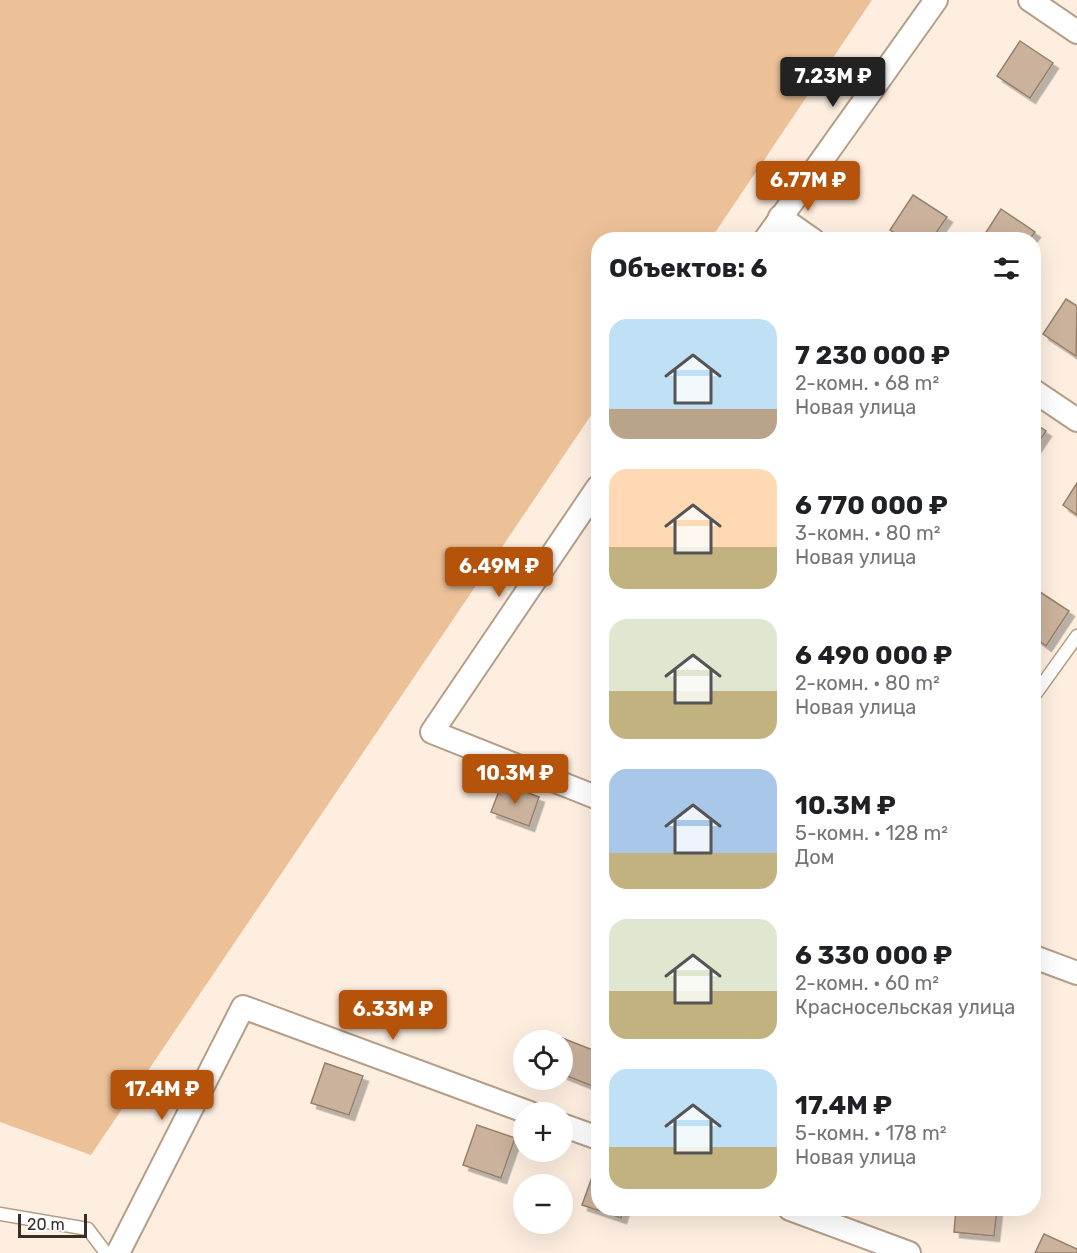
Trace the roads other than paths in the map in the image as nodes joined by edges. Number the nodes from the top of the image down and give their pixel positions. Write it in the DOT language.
graph roads {
  1 [pos="936,0"];
  2 [pos="1030,0"];
  3 [pos="1077,32"];
  4 [pos="780,217"];
  5 [pos="770,232"];
  6 [pos="802,232"];
  7 [pos="1041,396"];
  8 [pos="1077,420"];
  9 [pos="591,497"];
  10 [pos="1075,643"];
  11 [pos="1041,687"];
  12 [pos="591,795"];
  13 [pos="1041,960"];
  14 [pos="1077,973"];
  15 [pos="513,1107"];
  16 [pos="573,1129"];
  17 [pos="591,1135"];
  18 [pos="0,1214"];
  19 [pos="809,1216"];
  20 [pos="106,1253"];
  21 [pos="118,1253"];
  22 [pos="909,1253"];
  1 -- 4 [label="street"];
  2 -- 3 [label="street"];
  4 -- 5 [label="street"];
  4 -- 6 [label="street"];
  7 -- 8 [label="street"];
  9 -- 12 [label="street"];
  10 -- 11 [label="lane"];
  13 -- 14 [label="street"];
  15 -- 21 [label="street"];
  16 -- 17 [label="street"];
  18 -- 20 [label="lane"];
  19 -- 22 [label="street"];
}
